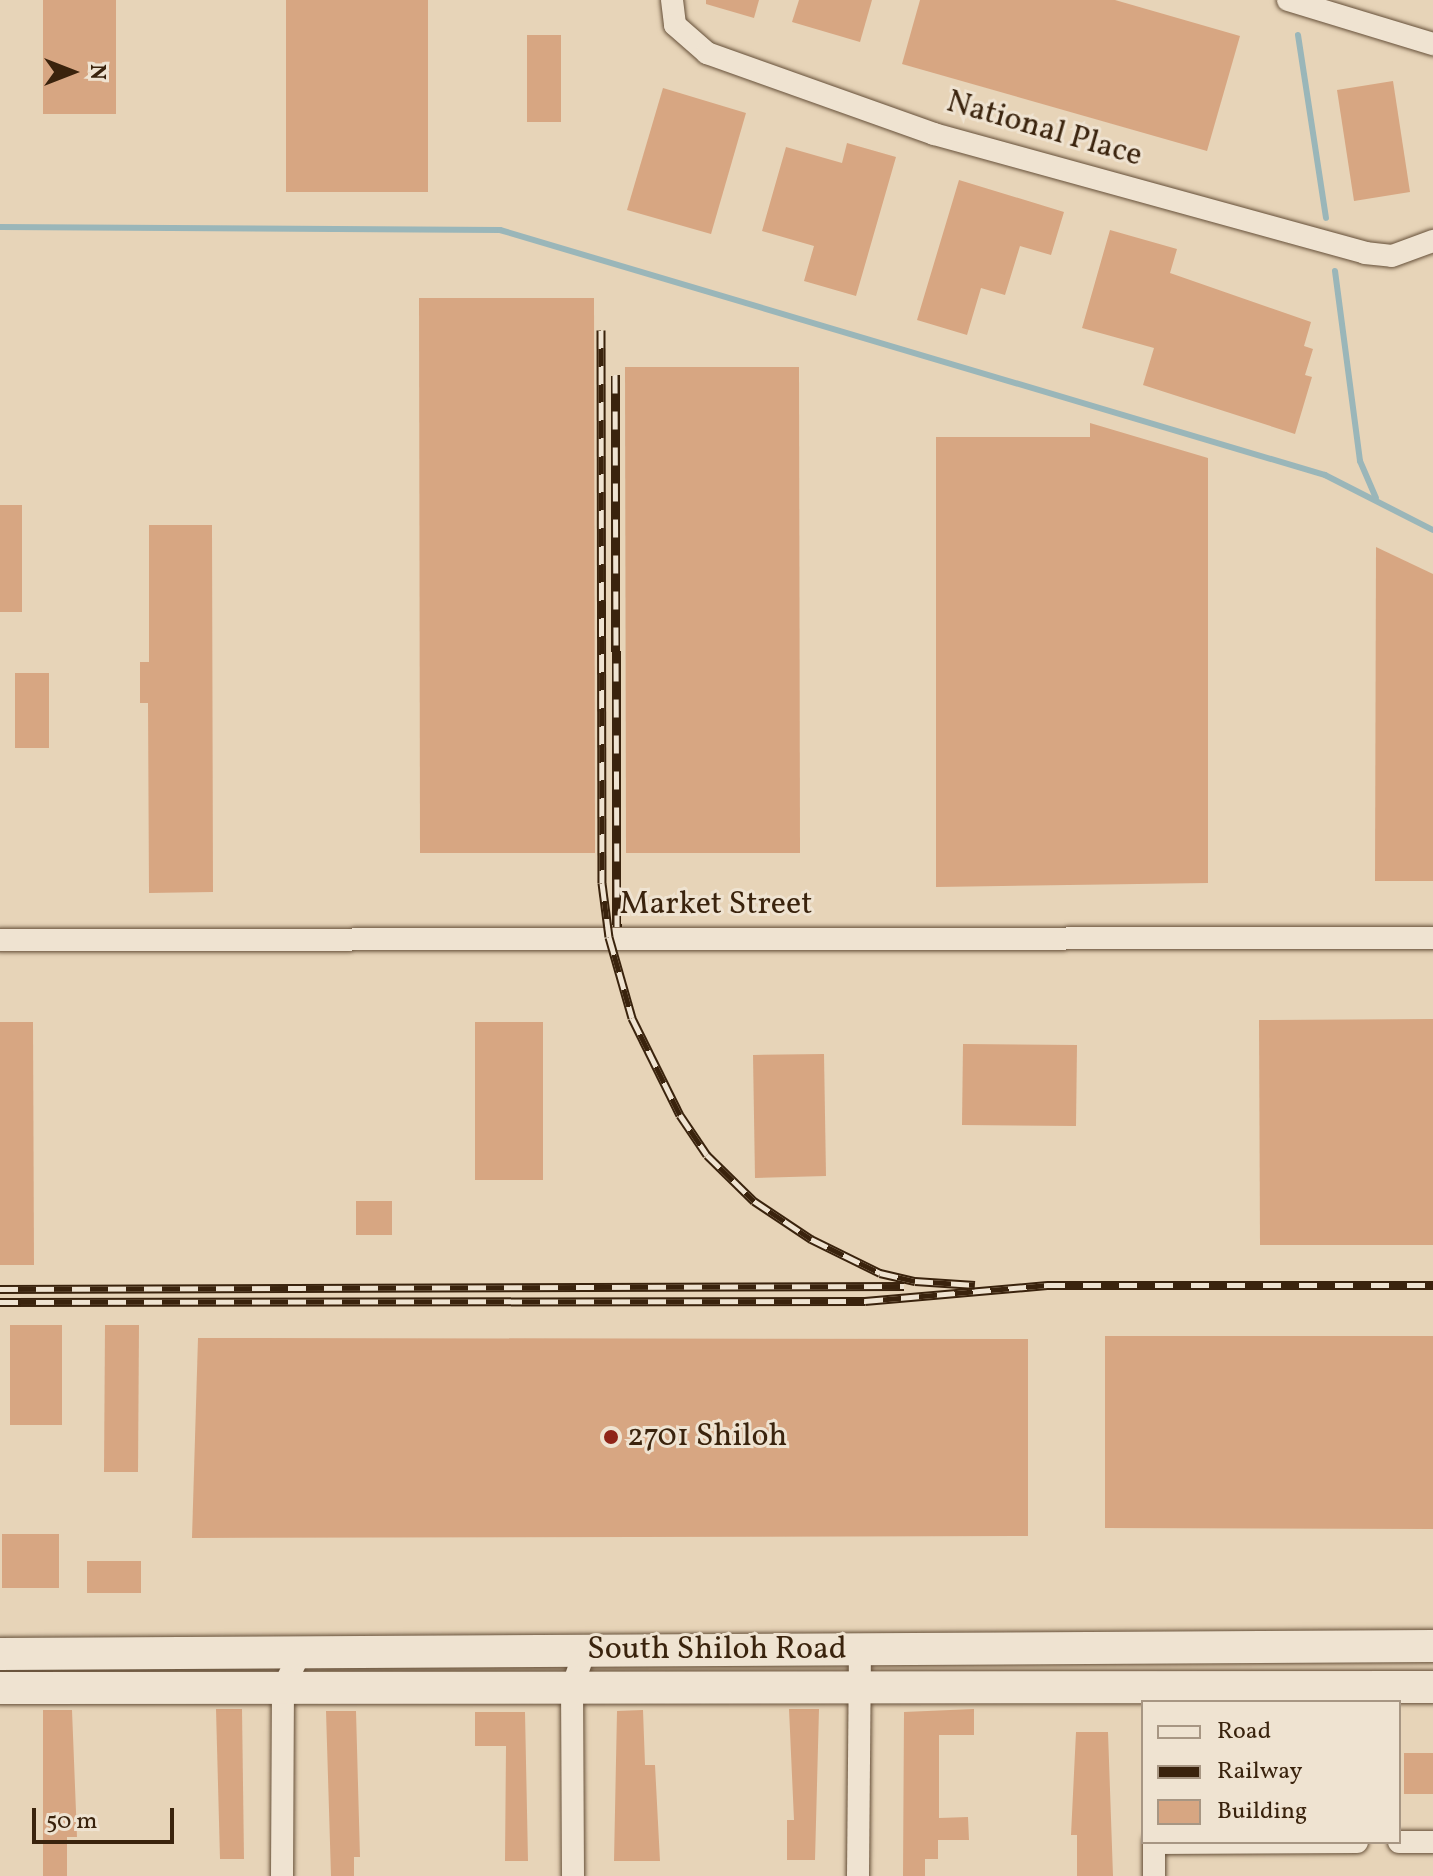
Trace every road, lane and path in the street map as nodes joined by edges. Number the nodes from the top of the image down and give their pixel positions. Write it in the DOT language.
graph roads {
  1 [pos="672,0"];
  2 [pos="1288,0"];
  3 [pos="1433,44"];
  4 [pos="1433,241"];
  5 [pos="1433,938"];
  6 [pos="0,940"];
  7 [pos="1433,1646"];
  8 [pos="1154,1649"];
  9 [pos="860,1650"];
  10 [pos="585,1651"];
  11 [pos="300,1653"];
  12 [pos="0,1654"];
  13 [pos="860,1687"];
  14 [pos="1433,1687"];
  15 [pos="0,1688"];
  16 [pos="283,1688"];
  17 [pos="572,1688"];
  18 [pos="1156,1695"];
  19 [pos="1401,1842"];
  20 [pos="1433,1842"];
  21 [pos="1154,1844"];
  22 [pos="282,1876"];
  23 [pos="573,1876"];
  24 [pos="858,1876"];
  25 [pos="1154,1876"];
  1 -- 4 [label="street, National Place"];
  2 -- 3 [label="street"];
  5 -- 6 [label="street, Market Street"];
  7 -- 8 [label="main road, South Shiloh Road"];
  8 -- 9 [label="main road, South Shiloh Road"];
  8 -- 18 [label="street"];
  9 -- 10 [label="main road, South Shiloh Road"];
  9 -- 13 [label="street"];
  10 -- 11 [label="main road, South Shiloh Road"];
  10 -- 17 [label="street"];
  11 -- 12 [label="main road, South Shiloh Road"];
  11 -- 16 [label="street"];
  13 -- 17 [label="main road, South Shiloh Road"];
  13 -- 18 [label="main road, South Shiloh Road"];
  13 -- 24 [label="street"];
  14 -- 18 [label="main road, South Shiloh Road"];
  15 -- 16 [label="main road, South Shiloh Road"];
  16 -- 17 [label="main road, South Shiloh Road"];
  16 -- 22 [label="street"];
  17 -- 23 [label="street"];
  19 -- 20 [label="street"];
  21 -- 25 [label="street"];
}
